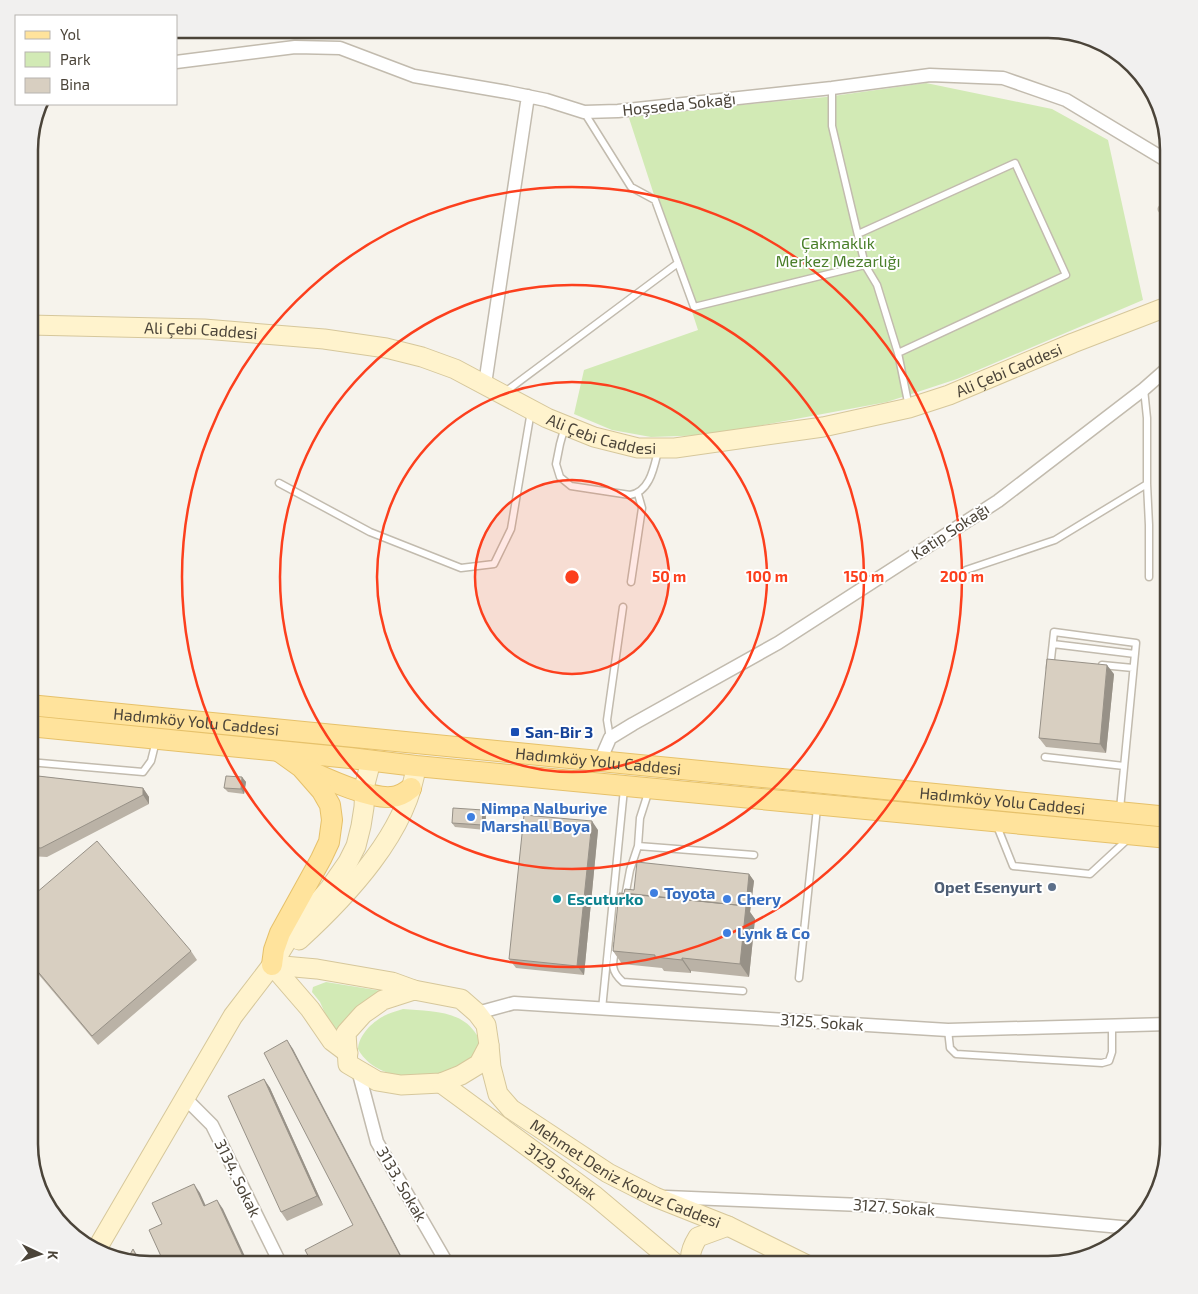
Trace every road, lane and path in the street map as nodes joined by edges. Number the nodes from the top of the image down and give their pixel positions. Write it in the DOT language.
graph roads {
  1 [pos="178,62"];
  2 [pos="832,88"];
  3 [pos="528,96"];
  4 [pos="584,112"];
  5 [pos="1160,155"];
  6 [pos="858,234"];
  7 [pos="678,263"];
  8 [pos="865,264"];
  9 [pos="1160,309"];
  10 [pos="38,325"];
  11 [pos="898,353"];
  12 [pos="1160,375"];
  13 [pos="484,384"];
  14 [pos="1144,389"];
  15 [pos="502,394"];
  16 [pos="909,408"];
  17 [pos="531,409"];
  18 [pos="565,425"];
  19 [pos="659,448"];
  20 [pos="279,483"];
  21 [pos="1147,484"];
  22 [pos="638,494"];
  23 [pos="966,570"];
  24 [pos="1148,578"];
  25 [pos="631,582"];
  26 [pos="623,607"];
  27 [pos="1053,644"];
  28 [pos="1134,654"];
  29 [pos="1051,660"];
  30 [pos="1060,661"];
  31 [pos="1096,665"];
  32 [pos="1133,668"];
  33 [pos="1048,678"];
  34 [pos="38,706"];
  35 [pos="38,727"];
  36 [pos="610,738"];
  37 [pos="156,739"];
  38 [pos="404,742"];
  39 [pos="279,751"];
  40 [pos="1045,757"];
  41 [pos="371,761"];
  42 [pos="600,761"];
  43 [pos="38,763"];
  44 [pos="416,766"];
  45 [pos="1124,766"];
  46 [pos="301,767"];
  47 [pos="625,785"];
  48 [pos="411,788"];
  49 [pos="650,788"];
  50 [pos="365,793"];
  51 [pos="817,804"];
  52 [pos="1120,812"];
  53 [pos="1160,817"];
  54 [pos="996,822"];
  55 [pos="1133,834"];
  56 [pos="1160,837"];
  57 [pos="638,846"];
  58 [pos="754,855"];
  59 [pos="623,907"];
  60 [pos="618,936"];
  61 [pos="272,965"];
  62 [pos="799,978"];
  63 [pos="414,990"];
  64 [pos="743,991"];
  65 [pos="602,1008"];
  66 [pos="478,1013"];
  67 [pos="1160,1024"];
  68 [pos="1112,1026"];
  69 [pos="948,1030"];
  70 [pos="489,1045"];
  71 [pos="348,1053"];
  72 [pos="358,1070"];
  73 [pos="441,1083"];
  74 [pos="185,1098"];
  75 [pos="655,1197"];
  76 [pos="728,1226"];
  77 [pos="1124,1227"];
  78 [pos="99,1245"];
  79 [pos="277,1256"];
  80 [pos="443,1256"];
  81 [pos="666,1256"];
  82 [pos="691,1256"];
  83 [pos="787,1256"];
  1 -- 3 [label="street, Hoşseda Sokağı"];
  2 -- 4 [label="street, Hoşseda Sokağı"];
  2 -- 5 [label="street, Hoşseda Sokağı"];
  2 -- 6 [label="lane"];
  3 -- 4 [label="street, Hoşseda Sokağı"];
  3 -- 13 [label="street"];
  4 -- 7 [label="lane"];
  6 -- 8 [label="lane"];
  6 -- 11 [label="lane"];
  7 -- 8 [label="lane"];
  7 -- 15 [label="lane"];
  8 -- 11 [label="lane"];
  9 -- 16 [label="street, Ali Çebi Caddesi"];
  10 -- 13 [label="street, Ali Çebi Caddesi"];
  11 -- 16 [label="lane"];
  12 -- 14 [label="street, Katip Sokağı"];
  13 -- 15 [label="street, Ali Çebi Caddesi"];
  14 -- 21 [label="lane"];
  14 -- 36 [label="street, Katip Sokağı"];
  15 -- 17 [label="street, Ali Çebi Caddesi"];
  16 -- 19 [label="street, Ali Çebi Caddesi"];
  17 -- 18 [label="street, Ali Çebi Caddesi"];
  17 -- 20 [label="lane"];
  18 -- 19 [label="street, Ali Çebi Caddesi"];
  18 -- 22 [label="lane"];
  19 -- 22 [label="lane"];
  21 -- 23 [label="lane"];
  21 -- 24 [label="lane"];
  22 -- 25 [label="lane"];
  26 -- 36 [label="lane"];
  27 -- 28 [label="lane"];
  27 -- 28 [label="lane"];
  27 -- 29 [label="lane"];
  28 -- 32 [label="lane"];
  29 -- 30 [label="lane"];
  29 -- 33 [label="lane"];
  31 -- 32 [label="lane"];
  32 -- 45 [label="lane"];
  34 -- 38 [label="main road, Hadımköy Yolu Caddesi"];
  35 -- 37 [label="main road, Hadımköy Yolu Caddesi"];
  36 -- 42 [label="street"];
  37 -- 39 [label="main road, Hadımköy Yolu Caddesi"];
  37 -- 43 [label="lane"];
  38 -- 41 [label="main road"];
  38 -- 42 [label="main road, Hadımköy Yolu Caddesi"];
  38 -- 44 [label="main road"];
  39 -- 41 [label="main road, Hadımköy Yolu Caddesi"];
  39 -- 46 [label="main road"];
  40 -- 45 [label="lane"];
  41 -- 44 [label="main road, Hadımköy Yolu Caddesi"];
  41 -- 50 [label="street"];
  42 -- 52 [label="main road, Hadımköy Yolu Caddesi"];
  44 -- 47 [label="main road, Hadımköy Yolu Caddesi"];
  44 -- 48 [label="street"];
  45 -- 52 [label="lane"];
  46 -- 50 [label="main road"];
  46 -- 61 [label="main road"];
  47 -- 49 [label="main road, Hadımköy Yolu Caddesi"];
  47 -- 65 [label="lane"];
  48 -- 50 [label="main road"];
  48 -- 61 [label="street"];
  49 -- 51 [label="main road, Hadımköy Yolu Caddesi"];
  49 -- 57 [label="lane"];
  50 -- 61 [label="street"];
  51 -- 54 [label="main road, Hadımköy Yolu Caddesi"];
  51 -- 62 [label="lane"];
  52 -- 53 [label="main road, Hadımköy Yolu Caddesi"];
  54 -- 55 [label="main road, Hadımköy Yolu Caddesi"];
  54 -- 55 [label="lane"];
  55 -- 56 [label="main road, Hadımköy Yolu Caddesi"];
  57 -- 58 [label="lane"];
  57 -- 59 [label="lane"];
  60 -- 64 [label="lane"];
  61 -- 63 [label="street"];
  61 -- 71 [label="street"];
  61 -- 74 [label="street"];
  63 -- 66 [label="street"];
  63 -- 71 [label="street"];
  65 -- 66 [label="street, 3125. Sokak"];
  65 -- 69 [label="street, 3125. Sokak"];
  66 -- 70 [label="street"];
  67 -- 68 [label="street, 3125. Sokak"];
  68 -- 69 [label="street, 3125. Sokak"];
  68 -- 69 [label="lane"];
  70 -- 73 [label="street"];
  70 -- 75 [label="street, Mehmet Deniz Kopuz Caddesi"];
  71 -- 72 [label="street"];
  72 -- 73 [label="street"];
  72 -- 80 [label="street, 3133. Sokak"];
  73 -- 81 [label="street, 3129. Sokak"];
  74 -- 78 [label="street"];
  74 -- 79 [label="street, 3134. Sokak"];
  75 -- 76 [label="street, Mehmet Deniz Kopuz Caddesi"];
  75 -- 77 [label="street, 3127. Sokak"];
  76 -- 82 [label="street"];
  76 -- 83 [label="street, Mehmet Deniz Kopuz Caddesi"];
}
